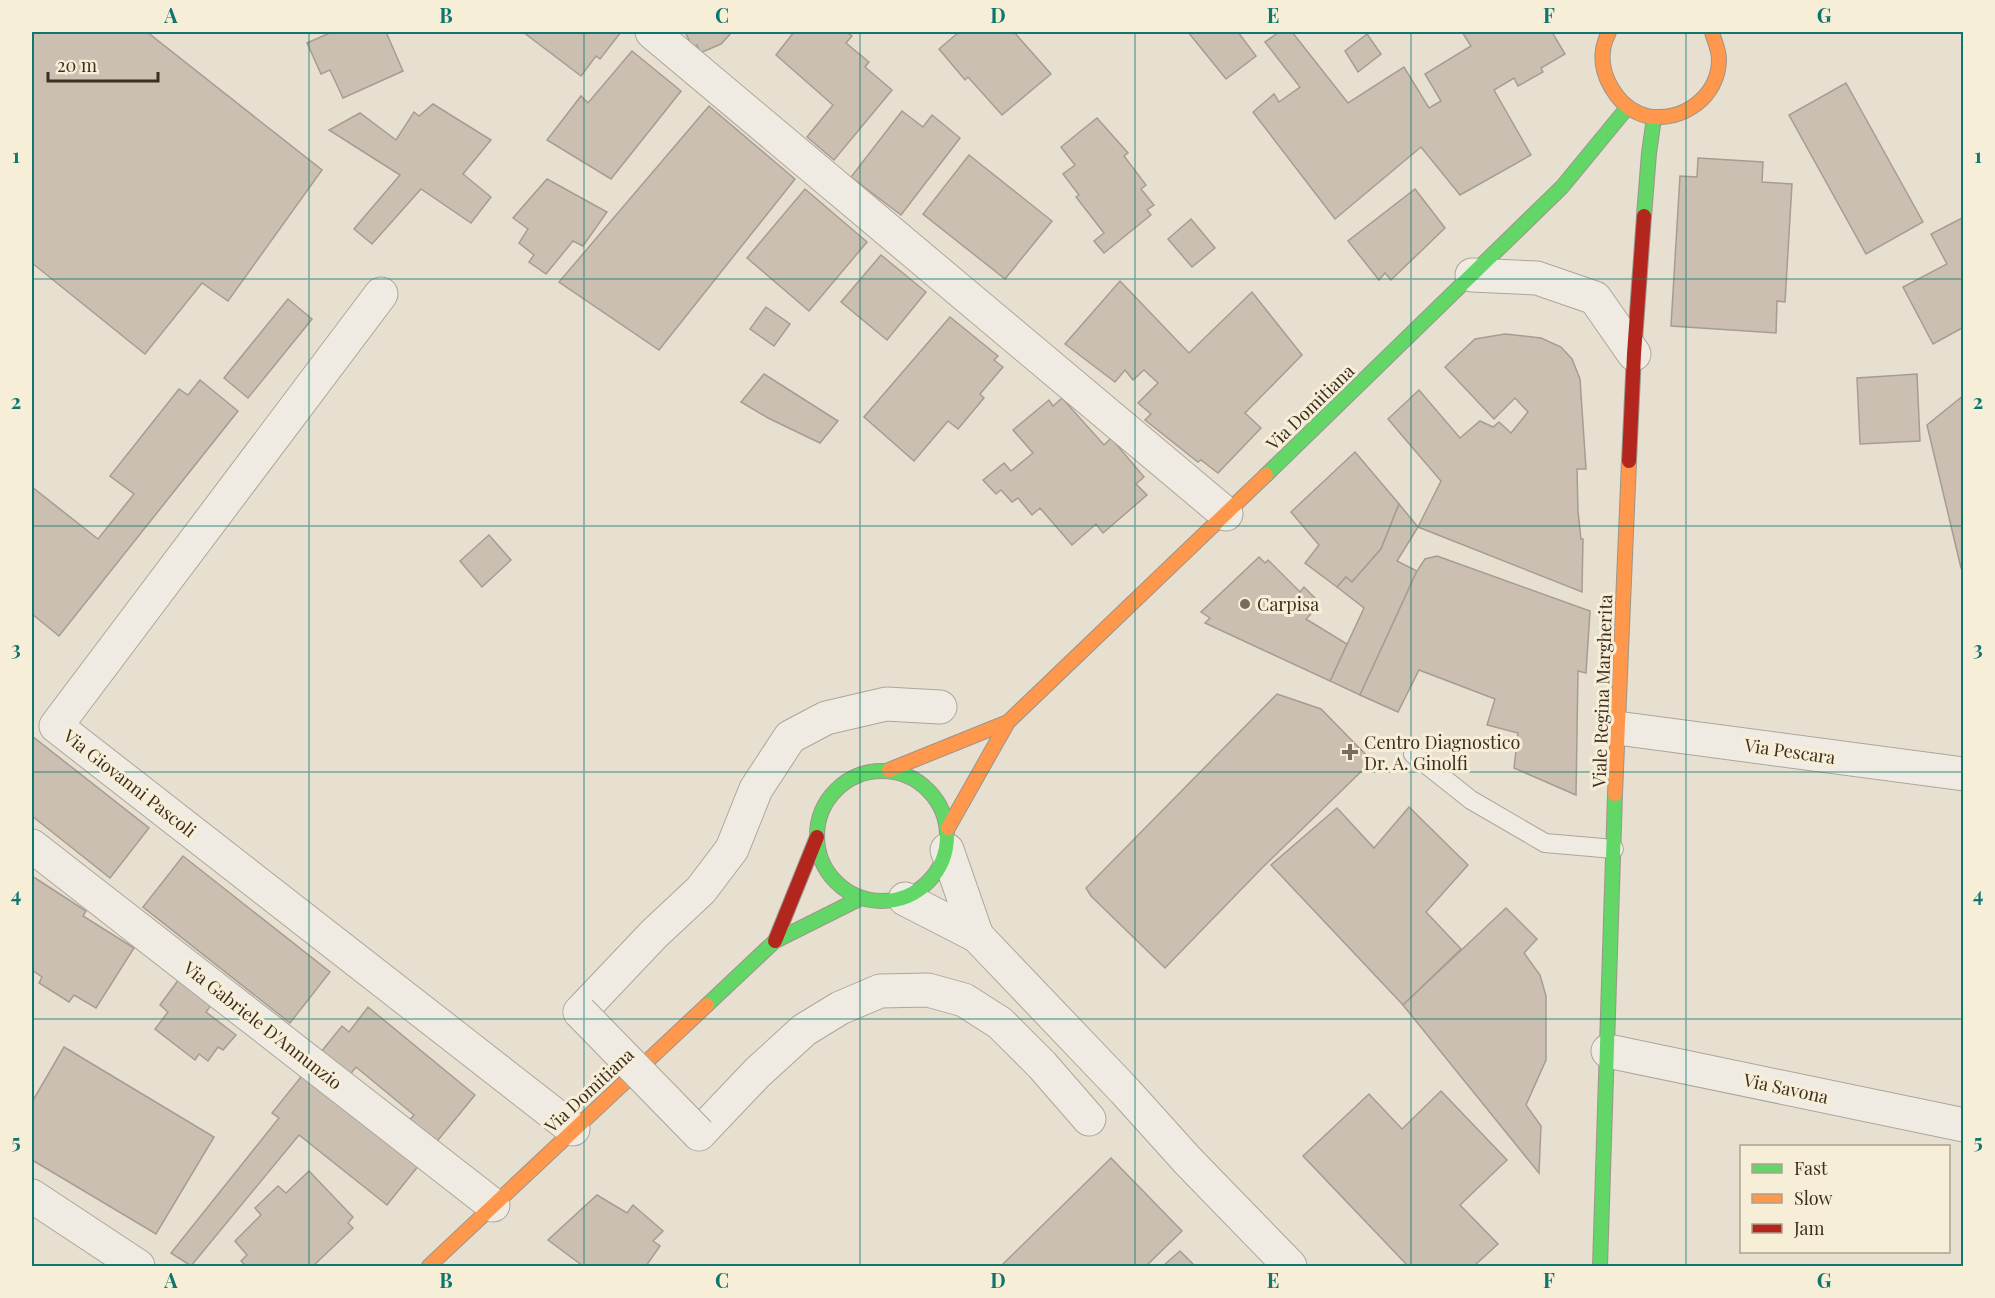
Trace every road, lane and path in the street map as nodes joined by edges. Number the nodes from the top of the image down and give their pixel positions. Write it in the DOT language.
graph roads {
  1 [pos="652,32"];
  2 [pos="1609,32"];
  3 [pos="1712,32"];
  4 [pos="1627,108"];
  5 [pos="1654,118"];
  6 [pos="1472,275"];
  7 [pos="381,294"];
  8 [pos="1634,354"];
  9 [pos="1226,514"];
  10 [pos="940,707"];
  11 [pos="1008,722"];
  12 [pos="1617,728"];
  13 [pos="1413,754"];
  14 [pos="889,770"];
  15 [pos="1964,774"];
  16 [pos="817,837"];
  17 [pos="947,839"];
  18 [pos="32,846"];
  19 [pos="1614,849"];
  20 [pos="861,898"];
  21 [pos="905,898"];
  22 [pos="977,936"];
  23 [pos="776,941"];
  24 [pos="1608,1051"];
  25 [pos="1089,1119"];
  26 [pos="1964,1125"];
  27 [pos="573,1129"];
  28 [pos="32,1196"];
  29 [pos="493,1205"];
  30 [pos="138,1266"];
  31 [pos="429,1266"];
  32 [pos="1290,1266"];
  33 [pos="1600,1266"];
  1 -- 9 [label="street"];
  2 -- 4 [label="main road"];
  3 -- 5 [label="main road"];
  4 -- 5 [label="main road"];
  4 -- 6 [label="main road, Via Domitiana"];
  5 -- 8 [label="main road, Viale Regina Margherita"];
  6 -- 8 [label="street"];
  6 -- 9 [label="main road, Via Domitiana"];
  7 -- 27 [label="street, Via Giovanni Pascoli"];
  8 -- 12 [label="main road, Viale Regina Margherita"];
  9 -- 11 [label="main road, Via Domitiana"];
  10 -- 25 [label="street, bridge"];
  11 -- 14 [label="main road, Via Domitiana"];
  11 -- 17 [label="main road, Via Domitiana"];
  12 -- 15 [label="street, Via Pescara"];
  12 -- 19 [label="main road, Viale Regina Margherita"];
  13 -- 19 [label="lane"];
  14 -- 16 [label="main road"];
  14 -- 17 [label="main road"];
  16 -- 20 [label="main road"];
  16 -- 23 [label="main road, Via Domitiana"];
  17 -- 21 [label="main road"];
  17 -- 22 [label="street"];
  18 -- 29 [label="street, Via Gabriele D'Annunzio"];
  19 -- 24 [label="main road, Viale Regina Margherita"];
  20 -- 21 [label="main road"];
  20 -- 23 [label="main road, Via Domitiana"];
  21 -- 22 [label="street"];
  22 -- 32 [label="street"];
  23 -- 27 [label="main road, Via Domitiana"];
  24 -- 26 [label="street, Via Savona"];
  24 -- 33 [label="main road, Viale Regina Margherita"];
  27 -- 29 [label="main road, Via Domitiana"];
  28 -- 30 [label="street"];
  29 -- 31 [label="main road, Via Domitiana"];
}
